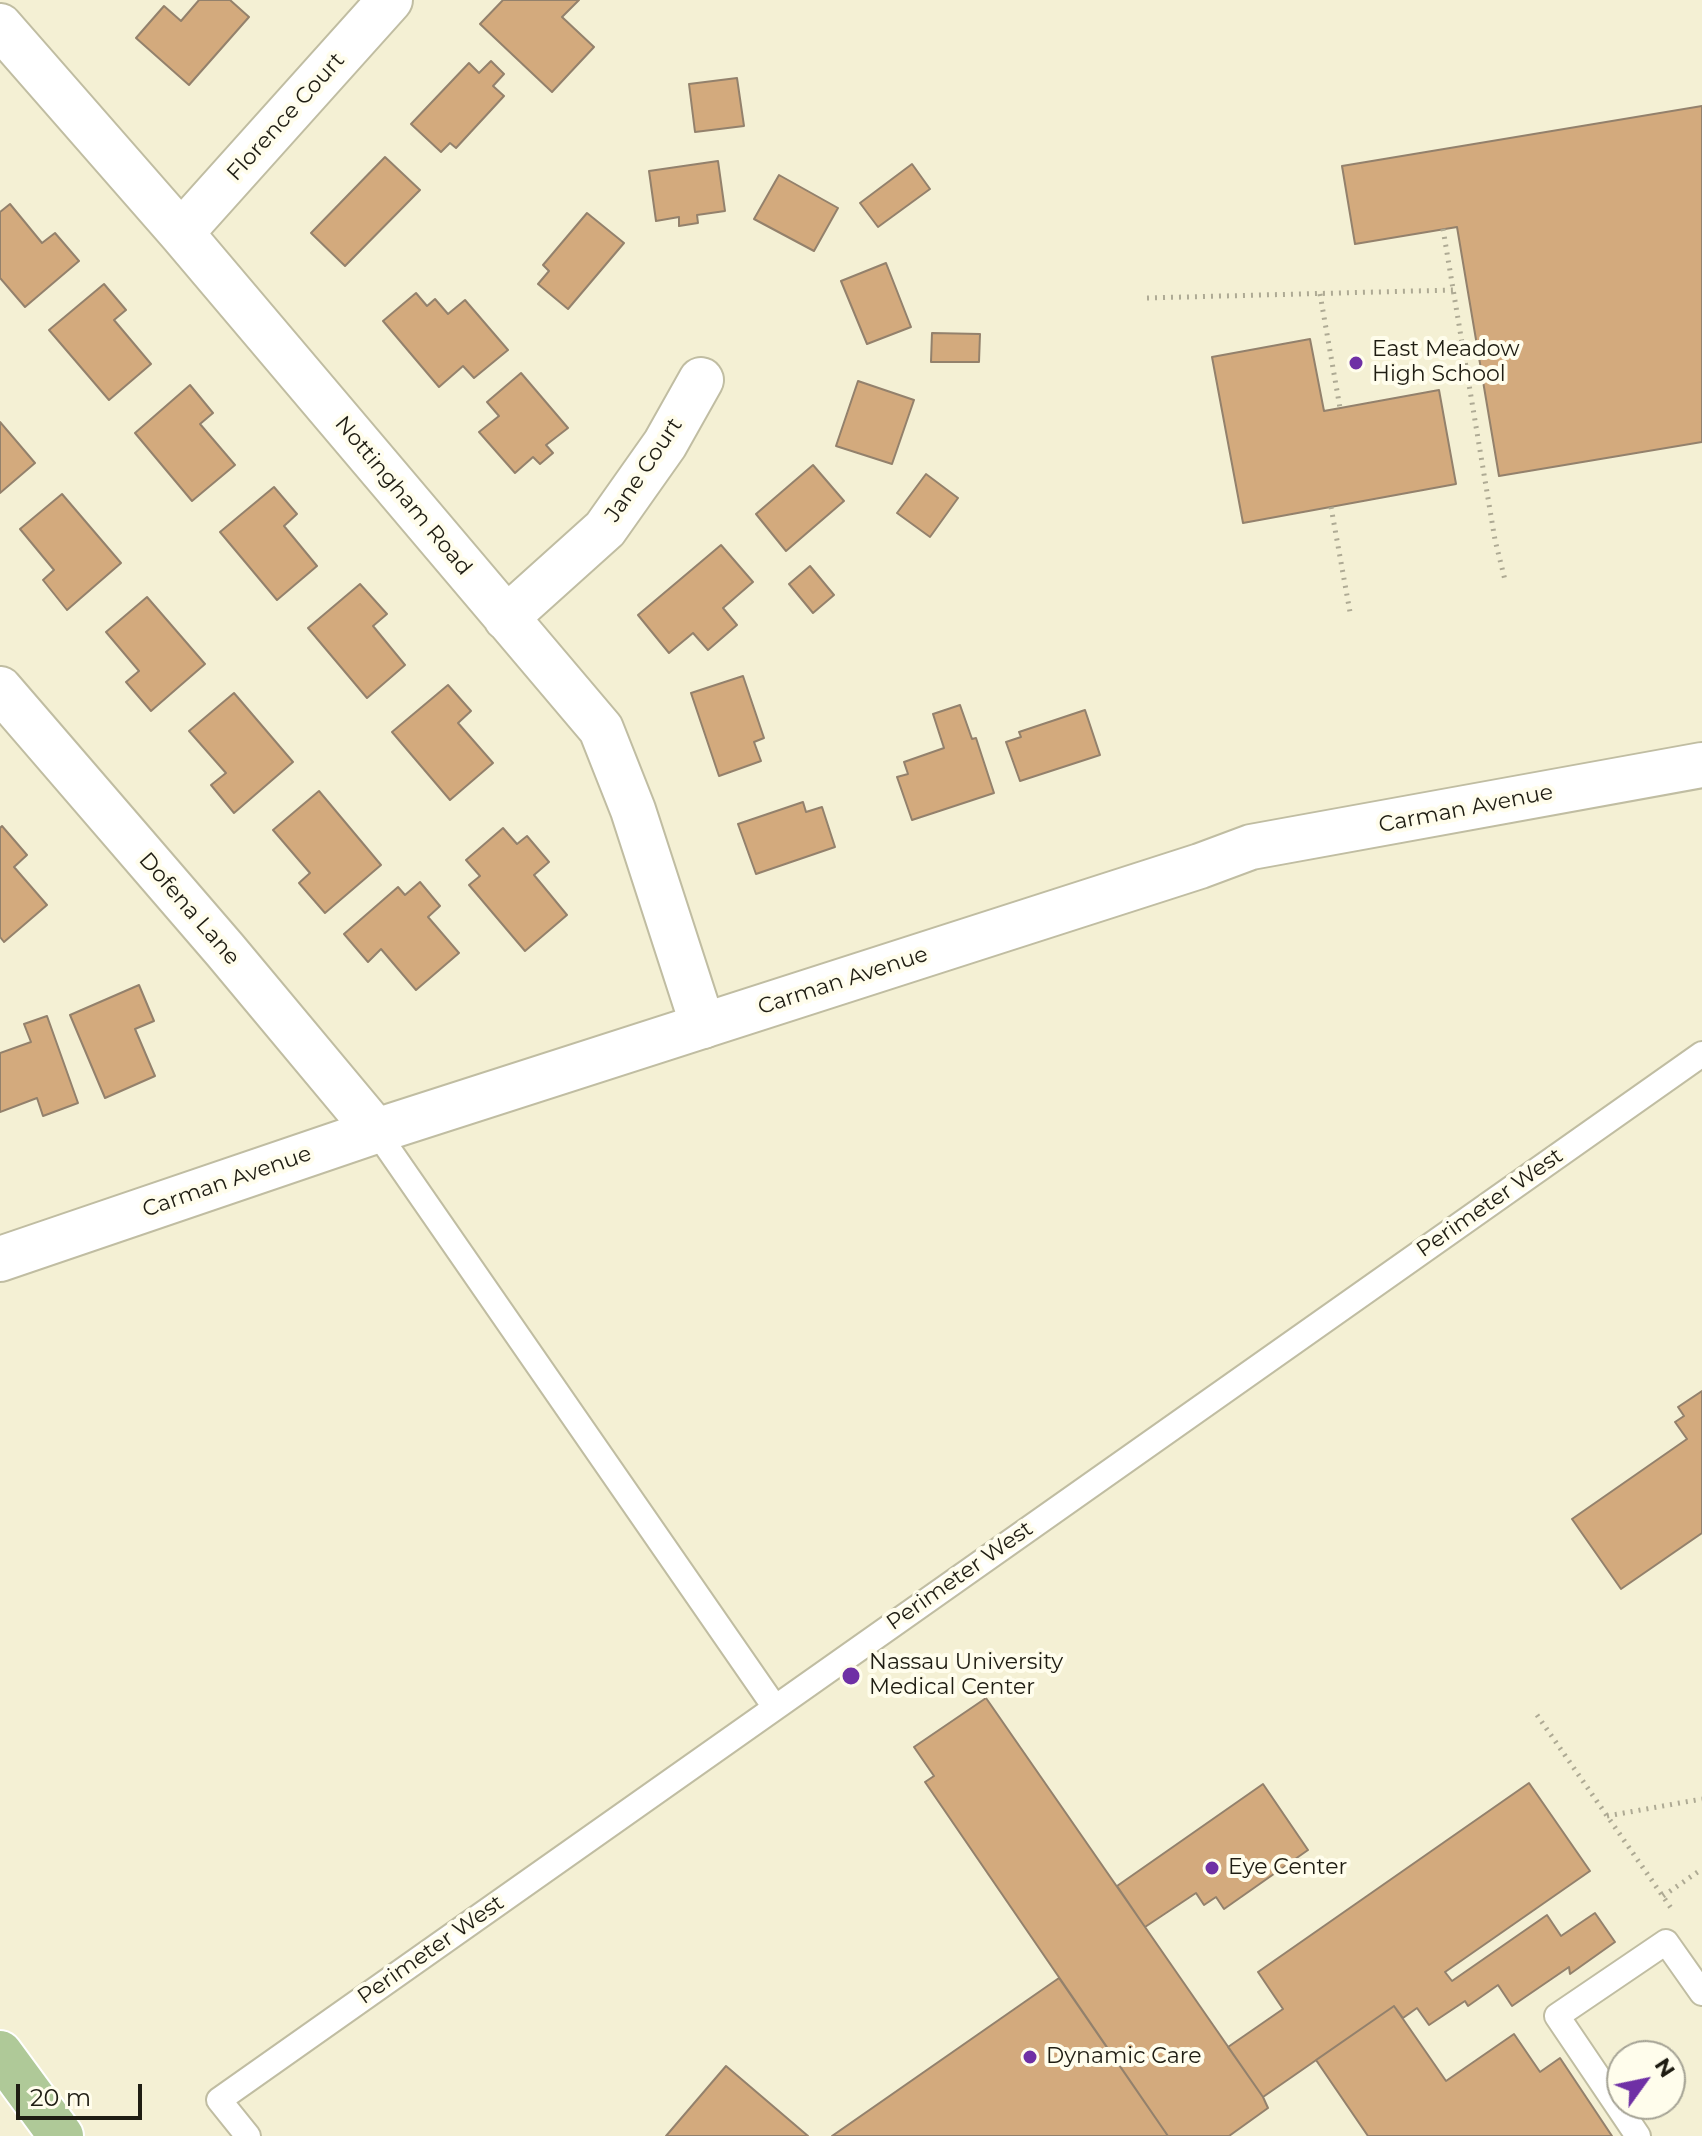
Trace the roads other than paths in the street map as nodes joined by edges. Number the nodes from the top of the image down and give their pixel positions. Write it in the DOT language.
graph roads {
  1 [pos="390,0"];
  2 [pos="8,52"];
  3 [pos="181,233"];
  4 [pos="701,380"];
  5 [pos="506,618"];
  6 [pos="0,689"];
  7 [pos="1702,765"];
  8 [pos="703,1026"];
  9 [pos="1702,1054"];
  10 [pos="376,1131"];
  11 [pos="0,1259"];
  12 [pos="774,1706"];
  13 [pos="1702,1993"];
  14 [pos="10,2066"];
  15 [pos="61,2136"];
  16 [pos="81,2136"];
  17 [pos="248,2136"];
  18 [pos="1638,2136"];
  1 -- 3 [label="street, Florence Court"];
  2 -- 3 [label="street, Nottingham Road"];
  3 -- 5 [label="street, Nottingham Road"];
  4 -- 5 [label="street, Jane Court"];
  5 -- 8 [label="street, Nottingham Road"];
  6 -- 10 [label="street, Dofena Lane"];
  7 -- 8 [label="street, Carman Avenue"];
  8 -- 10 [label="street, Carman Avenue"];
  9 -- 12 [label="lane, Perimeter West"];
  10 -- 11 [label="street, Carman Avenue"];
  10 -- 12 [label="lane"];
  12 -- 17 [label="lane, Perimeter West"];
  13 -- 18 [label="lane"];
  14 -- 15 [label="main road"];
  14 -- 16 [label="lane"];
}
